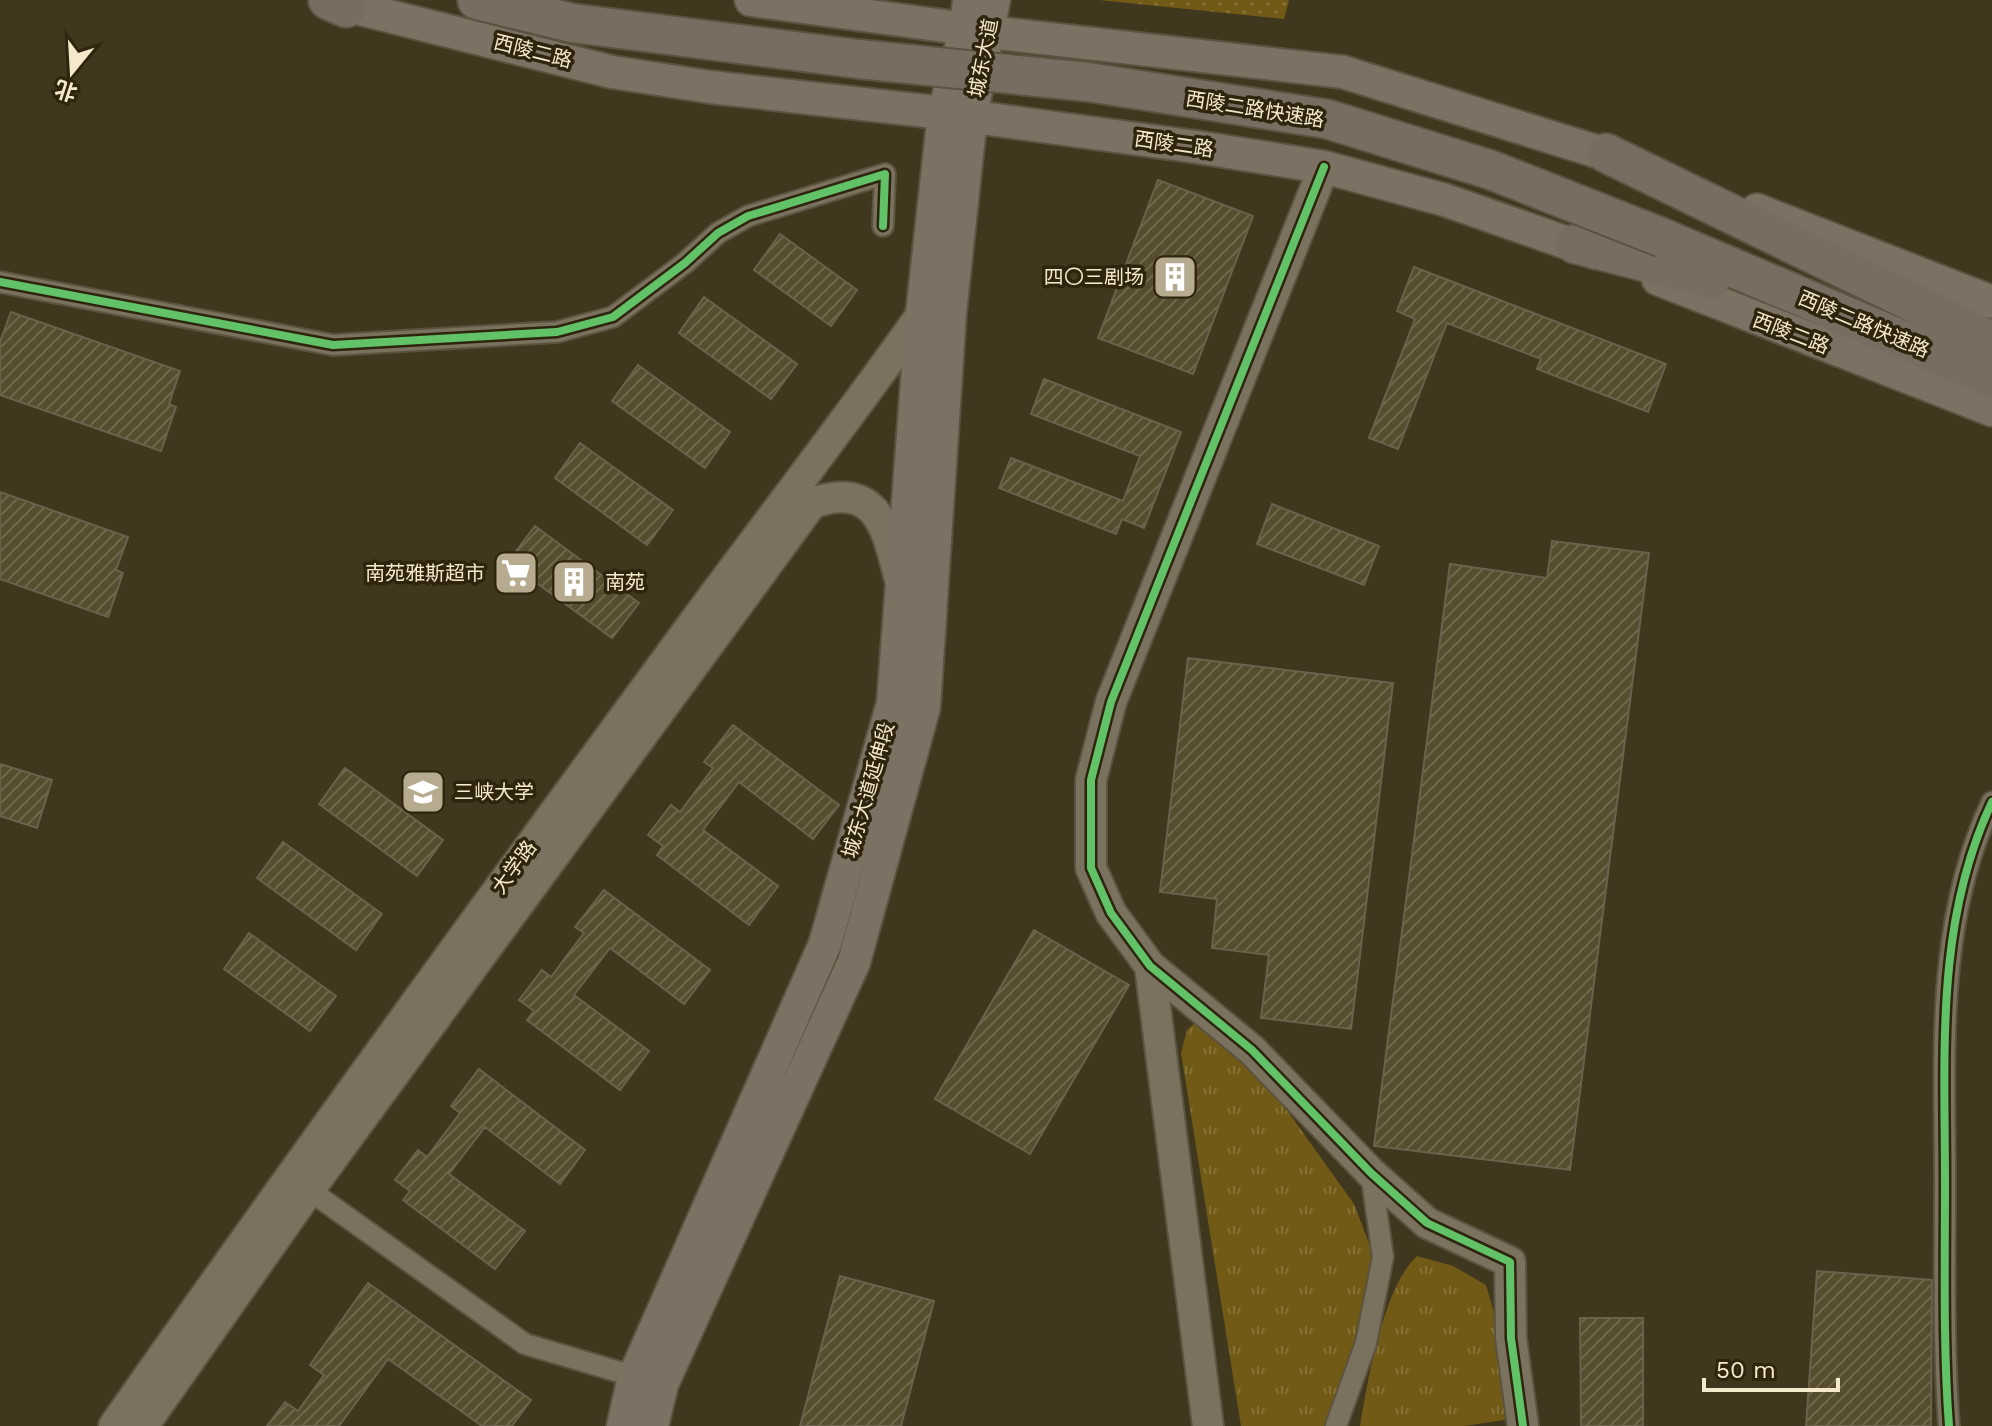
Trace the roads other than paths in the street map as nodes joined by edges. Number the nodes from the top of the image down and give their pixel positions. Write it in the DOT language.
graph roads {
  1 [pos="477,0"];
  2 [pos="751,0"];
  3 [pos="994,0"];
  4 [pos="333,3"];
  5 [pos="579,12"];
  6 [pos="975,20"];
  7 [pos="958,115"];
  8 [pos="1606,153"];
  9 [pos="1324,167"];
  10 [pos="883,226"];
  11 [pos="1668,226"];
  12 [pos="1575,244"];
  13 [pos="0,282"];
  14 [pos="1992,302"];
  15 [pos="922,314"];
  16 [pos="1860,324"];
  17 [pos="1992,342"];
  18 [pos="1992,378"];
  19 [pos="1992,410"];
  20 [pos="901,582"];
  21 [pos="1992,802"];
  22 [pos="1150,966"];
  23 [pos="1371,1173"];
  24 [pos="309,1190"];
  25 [pos="648,1380"];
  26 [pos="114,1426"];
  27 [pos="143,1426"];
  28 [pos="623,1426"];
  29 [pos="652,1426"];
  30 [pos="1208,1426"];
  31 [pos="1336,1426"];
  32 [pos="1523,1426"];
  33 [pos="1949,1426"];
  1 -- 5 [label="highway, 西陵二路快速路"];
  2 -- 6 [label="main road"];
  3 -- 6 [label="main road, 城东大道"];
  4 -- 7 [label="main road, 西陵二路"];
  5 -- 11 [label="highway, 西陵二路快速路"];
  6 -- 7 [label="main road, 城东大道"];
  6 -- 8 [label="main road"];
  7 -- 9 [label="main road, 西陵二路"];
  7 -- 15 [label="main road, 城东大道延伸段"];
  7 -- 25 [label="main road, 城东大道延伸段"];
  8 -- 14 [label="main road"];
  8 -- 17 [label="highway"];
  9 -- 12 [label="main road, 西陵二路"];
  9 -- 22 [label="main road"];
  10 -- 13 [label="street"];
  11 -- 16 [label="highway, 西陵二路快速路"];
  11 -- 17 [label="highway, 西陵二路快速路"];
  12 -- 16 [label="highway"];
  12 -- 19 [label="main road, 西陵二路"];
  15 -- 20 [label="main road, 城东大道延伸段"];
  15 -- 26 [label="main road, 大学路"];
  16 -- 18 [label="highway, 西陵二路快速路"];
  20 -- 24 [label="main road, 大学路"];
  20 -- 25 [label="main road, 城东大道延伸段"];
  21 -- 33 [label="street"];
  22 -- 23 [label="main road"];
  22 -- 30 [label="main road"];
  23 -- 31 [label="street"];
  23 -- 32 [label="main road"];
  24 -- 25 [label="street"];
  24 -- 27 [label="main road, 大学路"];
  25 -- 28 [label="main road, 城东大道延伸段"];
  25 -- 29 [label="main road, 城东大道延伸段"];
}
